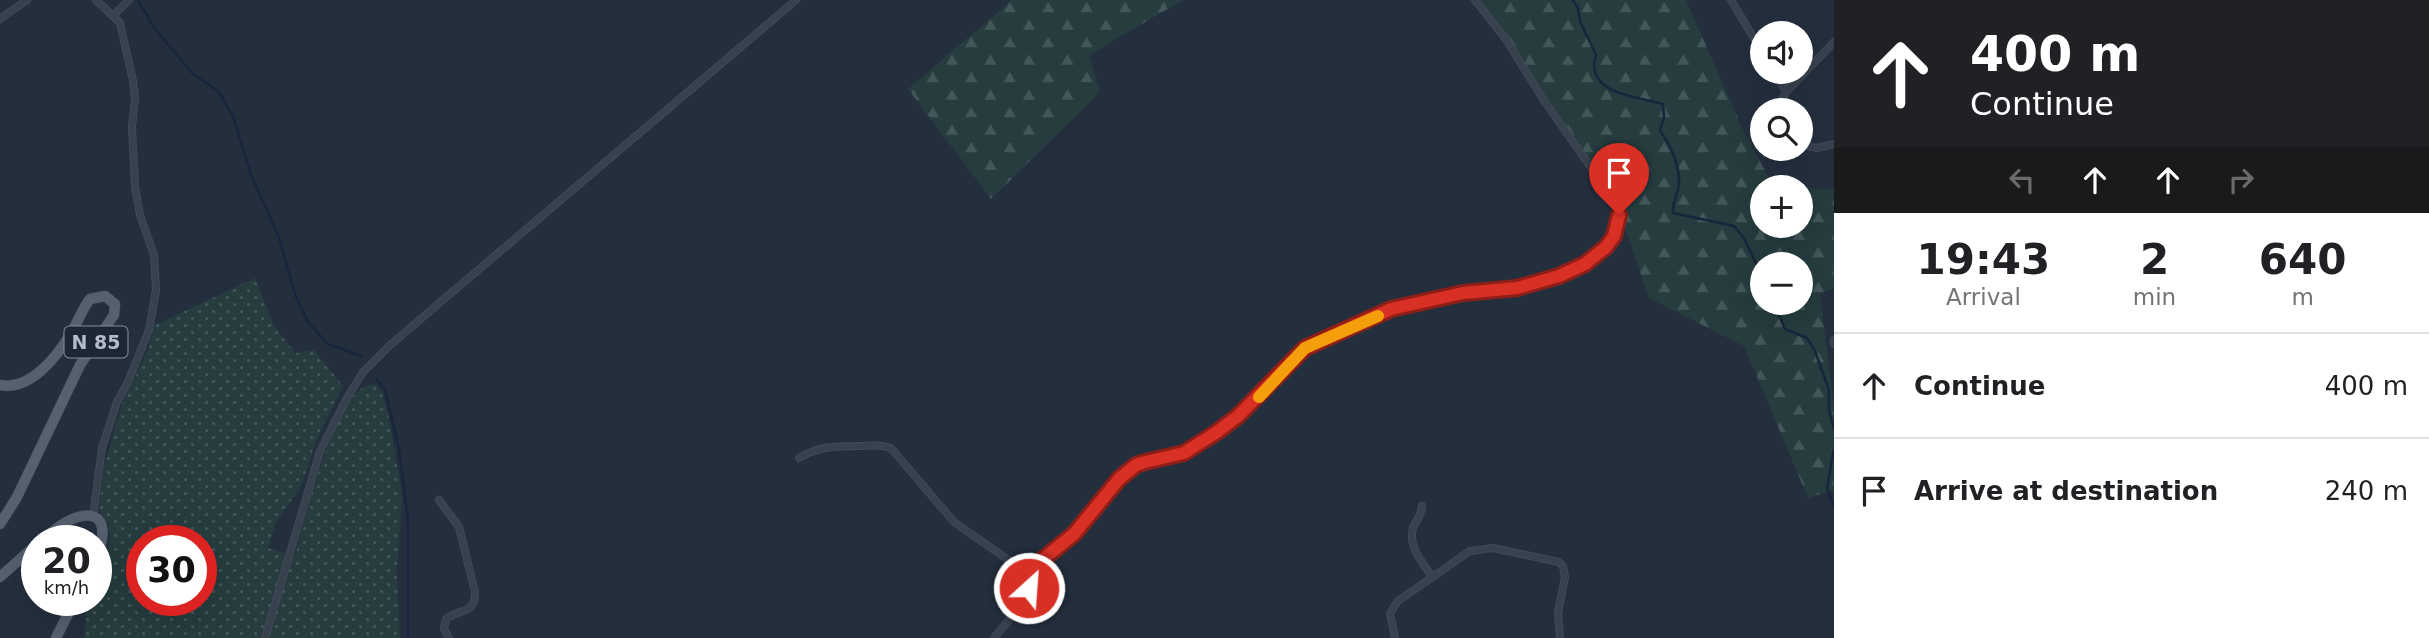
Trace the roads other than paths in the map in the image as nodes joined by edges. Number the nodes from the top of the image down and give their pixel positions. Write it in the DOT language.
graph roads {
  1 [pos="27,0"];
  2 [pos="96,0"];
  3 [pos="129,0"];
  4 [pos="796,0"];
  5 [pos="1475,0"];
  6 [pos="1731,0"];
  7 [pos="114,15"];
  8 [pos="0,19"];
  9 [pos="1750,32"];
  10 [pos="1834,42"];
  11 [pos="1782,84"];
  12 [pos="1786,92"];
  13 [pos="1783,98"];
  14 [pos="1834,144"];
  15 [pos="1813,147"];
  16 [pos="0,385"];
  17 [pos="799,458"];
  18 [pos="439,500"];
  19 [pos="1422,506"];
  20 [pos="93,517"];
  21 [pos="0,524"];
  22 [pos="65,525"];
  23 [pos="101,525"];
  24 [pos="21,558"];
  25 [pos="1030,575"];
  26 [pos="1432,576"];
  27 [pos="0,577"];
  28 [pos="67,616"];
  29 [pos="56,638"];
  30 [pos="265,638"];
  31 [pos="449,638"];
  32 [pos="994,638"];
  33 [pos="1395,638"];
  34 [pos="1560,638"];
  1 -- 8 [label="street"];
  2 -- 7 [label="street"];
  3 -- 7 [label="street"];
  4 -- 30 [label="street"];
  5 -- 25 [label="street"];
  6 -- 9 [label="street"];
  7 -- 20 [label="street"];
  10 -- 12 [label="street"];
  11 -- 12 [label="street"];
  12 -- 13 [label="street"];
  14 -- 15 [label="street"];
  16 -- 21 [label="main road, N 85"];
  17 -- 25 [label="street"];
  18 -- 31 [label="street"];
  19 -- 26 [label="street"];
  20 -- 22 [label="main road"];
  20 -- 23 [label="main road"];
  24 -- 27 [label="main road"];
  25 -- 32 [label="street"];
  26 -- 33 [label="street"];
  26 -- 34 [label="street"];
  28 -- 29 [label="main road"];
}
